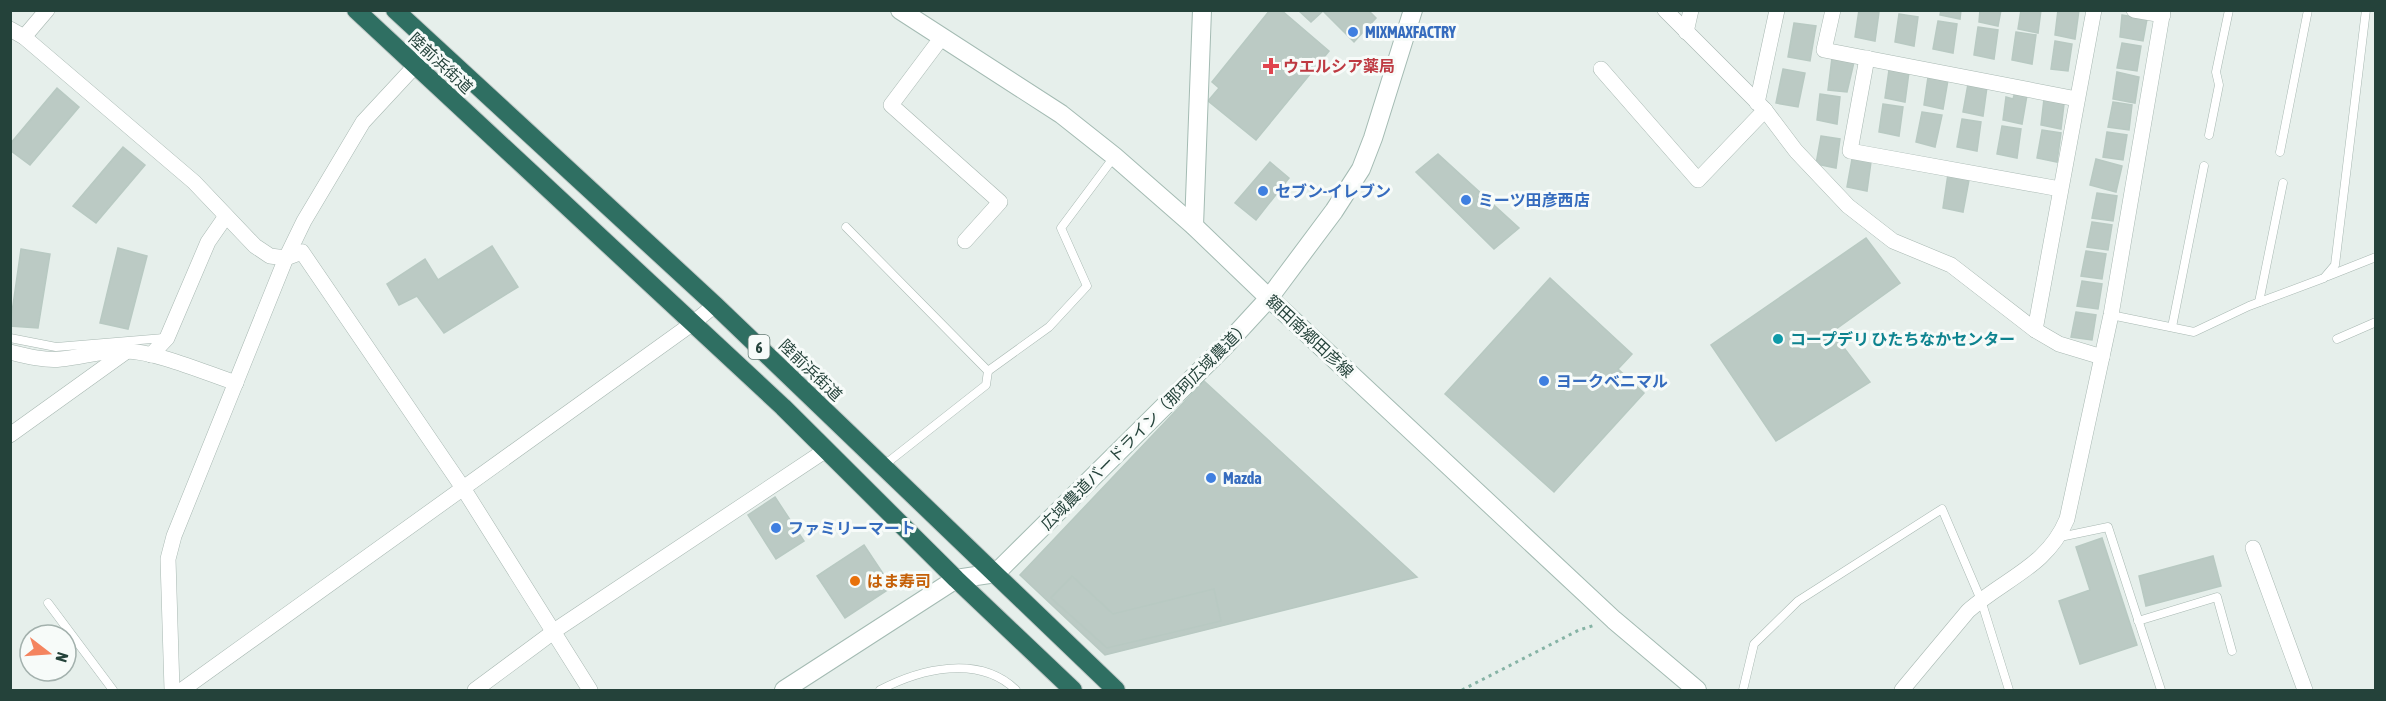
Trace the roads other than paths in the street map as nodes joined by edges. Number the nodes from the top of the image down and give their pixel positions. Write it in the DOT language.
graph roads {
  1 [pos="47,10"];
  2 [pos="356,10"];
  3 [pos="395,10"];
  4 [pos="900,10"];
  5 [pos="1202,10"];
  6 [pos="1413,10"];
  7 [pos="1665,10"];
  8 [pos="1691,10"];
  9 [pos="1777,10"];
  10 [pos="1833,10"];
  11 [pos="2094,10"];
  12 [pos="2134,10"];
  13 [pos="2229,10"];
  14 [pos="2308,10"];
  15 [pos="2366,10"];
  16 [pos="2163,13"];
  17 [pos="10,30"];
  18 [pos="1686,32"];
  19 [pos="24,37"];
  20 [pos="942,37"];
  21 [pos="431,44"];
  22 [pos="1867,58"];
  23 [pos="415,66"];
  24 [pos="1601,69"];
  25 [pos="2077,99"];
  26 [pos="1761,106"];
  27 [pos="2209,135"];
  28 [pos="2280,152"];
  29 [pos="1114,156"];
  30 [pos="2204,166"];
  31 [pos="2283,183"];
  32 [pos="2060,189"];
  33 [pos="226,216"];
  34 [pos="1194,226"];
  35 [pos="846,227"];
  36 [pos="965,241"];
  37 [pos="2376,257"];
  38 [pos="286,258"];
  39 [pos="2324,278"];
  40 [pos="1269,298"];
  41 [pos="2259,302"];
  42 [pos="714,305"];
  43 [pos="2111,315"];
  44 [pos="2376,322"];
  45 [pos="693,323"];
  46 [pos="2172,327"];
  47 [pos="2035,330"];
  48 [pos="10,338"];
  49 [pos="167,338"];
  50 [pos="2337,339"];
  51 [pos="127,351"];
  52 [pos="10,352"];
  53 [pos="151,355"];
  54 [pos="2102,357"];
  55 [pos="988,371"];
  56 [pos="236,383"];
  57 [pos="10,435"];
  58 [pos="826,450"];
  59 [pos="883,466"];
  60 [pos="463,488"];
  61 [pos="2060,537"];
  62 [pos="2253,548"];
  63 [pos="996,573"];
  64 [pos="956,579"];
  65 [pos="1980,600"];
  66 [pos="48,603"];
  67 [pos="2138,621"];
  68 [pos="553,633"];
  69 [pos="2232,651"];
  70 [pos="113,690"];
  71 [pos="172,690"];
  72 [pos="182,690"];
  73 [pos="475,690"];
  74 [pos="590,690"];
  75 [pos="784,690"];
  76 [pos="880,690"];
  77 [pos="1016,690"];
  78 [pos="1073,690"];
  79 [pos="1116,690"];
  80 [pos="1697,690"];
  81 [pos="1743,690"];
  82 [pos="1902,690"];
  83 [pos="2009,690"];
  84 [pos="2161,690"];
  85 [pos="2305,690"];
  1 -- 19 [label="street"];
  2 -- 23 [label="highway, 陸前浜街道 / 6"];
  3 -- 21 [label="highway, 陸前浜街道 / 6"];
  4 -- 20 [label="street, 額田南郷田彦線"];
  5 -- 34 [label="street"];
  6 -- 40 [label="street, 広域農道バードライン（那珂広域農道）"];
  7 -- 18 [label="street"];
  8 -- 18 [label="street"];
  9 -- 26 [label="street"];
  10 -- 22 [label="street"];
  11 -- 25 [label="street"];
  12 -- 16 [label="street"];
  13 -- 27 [label="lane"];
  14 -- 28 [label="lane"];
  15 -- 39 [label="lane"];
  16 -- 43 [label="street"];
  17 -- 19 [label="street"];
  18 -- 26 [label="street"];
  19 -- 33 [label="street"];
  20 -- 29 [label="street, 額田南郷田彦線"];
  20 -- 36 [label="street"];
  21 -- 23 [label="street"];
  21 -- 42 [label="highway, 陸前浜街道 / 6"];
  22 -- 25 [label="street"];
  22 -- 32 [label="street"];
  23 -- 38 [label="street"];
  23 -- 45 [label="highway, 陸前浜街道 / 6"];
  24 -- 26 [label="street"];
  25 -- 32 [label="street"];
  26 -- 47 [label="street"];
  29 -- 34 [label="street, 額田南郷田彦線"];
  29 -- 55 [label="lane"];
  30 -- 46 [label="lane"];
  31 -- 41 [label="lane"];
  32 -- 47 [label="street"];
  33 -- 38 [label="street"];
  33 -- 49 [label="street"];
  34 -- 40 [label="street, 額田南郷田彦線"];
  35 -- 55 [label="lane"];
  37 -- 39 [label="lane"];
  38 -- 56 [label="street"];
  38 -- 60 [label="street"];
  39 -- 41 [label="lane"];
  40 -- 63 [label="street, 広域農道バードライン（那珂広域農道）"];
  40 -- 80 [label="street, 額田南郷田彦線"];
  41 -- 46 [label="lane"];
  42 -- 45 [label="street"];
  42 -- 59 [label="highway, 陸前浜街道 / 6"];
  43 -- 46 [label="lane"];
  43 -- 54 [label="street"];
  44 -- 50 [label="lane"];
  45 -- 58 [label="highway, 陸前浜街道 / 6"];
  45 -- 60 [label="street"];
  47 -- 54 [label="street"];
  48 -- 49 [label="lane"];
  49 -- 53 [label="street"];
  51 -- 52 [label="street"];
  51 -- 53 [label="street"];
  51 -- 57 [label="street"];
  53 -- 56 [label="street"];
  54 -- 61 [label="street"];
  55 -- 59 [label="lane"];
  56 -- 71 [label="street"];
  58 -- 64 [label="highway, 陸前浜街道 / 6"];
  58 -- 68 [label="street"];
  59 -- 63 [label="highway, 陸前浜街道 / 6"];
  60 -- 68 [label="street"];
  60 -- 72 [label="street"];
  61 -- 65 [label="street"];
  61 -- 67 [label="lane"];
  62 -- 85 [label="street"];
  63 -- 64 [label="street"];
  63 -- 79 [label="highway, 陸前浜街道 / 6"];
  64 -- 75 [label="street"];
  64 -- 78 [label="highway, 陸前浜街道 / 6"];
  65 -- 81 [label="lane"];
  65 -- 82 [label="street"];
  65 -- 83 [label="lane"];
  66 -- 70 [label="lane"];
  67 -- 69 [label="lane"];
  67 -- 84 [label="lane"];
  68 -- 73 [label="street"];
  68 -- 74 [label="street"];
  76 -- 77 [label="lane"];
}
